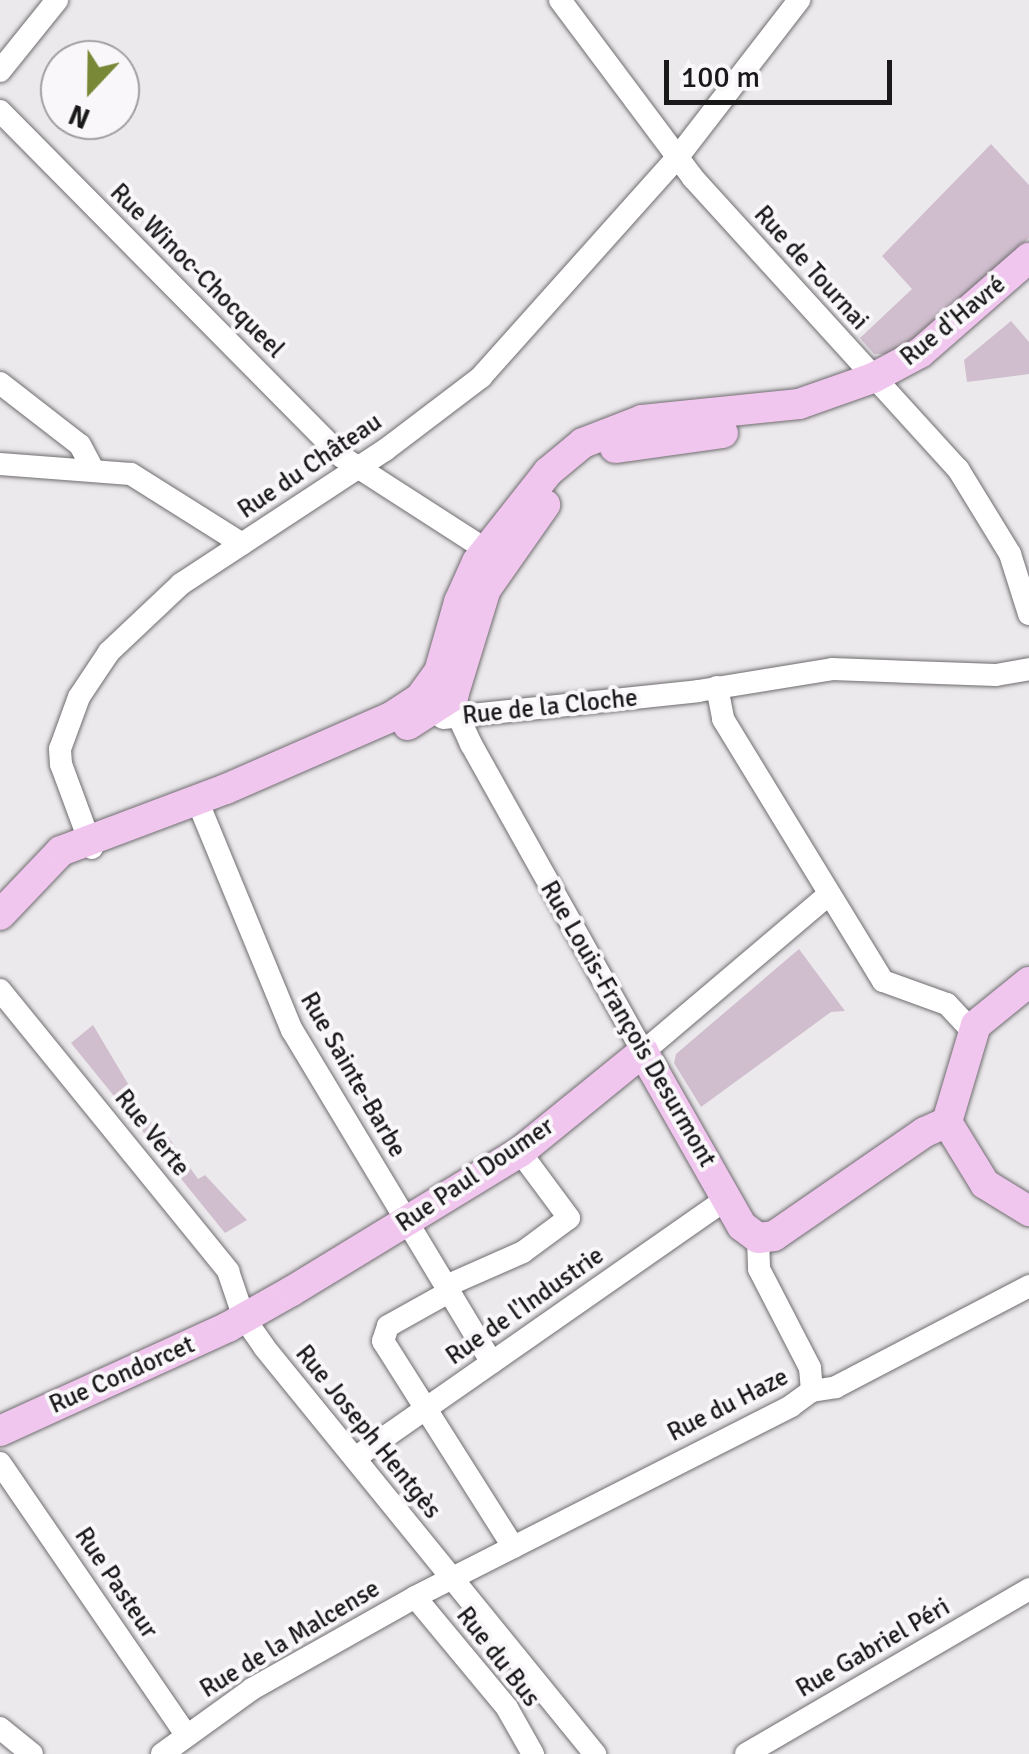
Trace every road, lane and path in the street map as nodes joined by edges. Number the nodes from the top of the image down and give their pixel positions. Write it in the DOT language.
graph roads {
  1 [pos="57,0"];
  2 [pos="560,0"];
  3 [pos="799,0"];
  4 [pos="0,70"];
  5 [pos="0,112"];
  6 [pos="677,158"];
  7 [pos="1029,258"];
  8 [pos="1029,284"];
  9 [pos="0,383"];
  10 [pos="880,386"];
  11 [pos="0,464"];
  12 [pos="357,468"];
  13 [pos="93,469"];
  14 [pos="242,544"];
  15 [pos="494,555"];
  16 [pos="1029,614"];
  17 [pos="1029,669"];
  18 [pos="718,688"];
  19 [pos="435,710"];
  20 [pos="200,806"];
  21 [pos="90,844"];
  22 [pos="829,894"];
  23 [pos="0,916"];
  24 [pos="1029,982"];
  25 [pos="0,990"];
  26 [pos="972,1031"];
  27 [pos="642,1052"];
  28 [pos="947,1122"];
  29 [pos="520,1152"];
  30 [pos="726,1199"];
  31 [pos="1029,1211"];
  32 [pos="408,1222"];
  33 [pos="758,1238"];
  34 [pos="1029,1286"];
  35 [pos="447,1289"];
  36 [pos="244,1318"];
  37 [pos="492,1362"];
  38 [pos="812,1390"];
  39 [pos="427,1408"];
  40 [pos="0,1431"];
  41 [pos="354,1458"];
  42 [pos="0,1462"];
  43 [pos="513,1546"];
  44 [pos="451,1578"];
  45 [pos="1029,1588"];
  46 [pos="415,1597"];
  47 [pos="0,1728"];
  48 [pos="186,1735"];
  49 [pos="32,1754"];
  50 [pos="162,1754"];
  51 [pos="533,1754"];
  52 [pos="595,1754"];
  53 [pos="746,1754"];
  1 -- 4 [label="street"];
  2 -- 6 [label="street, Rue de Tournai"];
  3 -- 6 [label="street, Rue du Château"];
  5 -- 12 [label="street, Rue Winoc-Chocqueel"];
  6 -- 10 [label="street, Rue de Tournai"];
  6 -- 12 [label="street, Rue du Château"];
  7 -- 10 [label="main road, Rue d'Havré"];
  8 -- 10 [label="main road, Rue d'Havré"];
  9 -- 13 [label="street"];
  10 -- 15 [label="main road"];
  10 -- 16 [label="street, Rue de Tournai"];
  11 -- 13 [label="street"];
  12 -- 14 [label="street, Rue du Château"];
  12 -- 15 [label="street, Rue Winoc-Chocqueel"];
  13 -- 14 [label="street"];
  14 -- 21 [label="street, Rue du Château"];
  15 -- 19 [label="main road"];
  15 -- 19 [label="main road"];
  17 -- 18 [label="street, Rue de la Cloche"];
  18 -- 19 [label="street, Rue de la Cloche"];
  18 -- 22 [label="street"];
  19 -- 20 [label="main road, Rue de la Cloche"];
  19 -- 27 [label="street, Rue Louis-François Desurmont"];
  20 -- 21 [label="main road, Rue de la Cloche"];
  20 -- 32 [label="street, Rue Sainte-Barbe"];
  21 -- 23 [label="main road, Rue de la Cloche"];
  22 -- 26 [label="street"];
  22 -- 27 [label="street, Rue Paul Doumer"];
  24 -- 26 [label="main road"];
  25 -- 36 [label="street, Rue Verte"];
  26 -- 28 [label="main road"];
  27 -- 29 [label="main road, Rue Paul Doumer"];
  27 -- 30 [label="main road, Rue Louis-François Desurmont"];
  28 -- 31 [label="main road"];
  28 -- 33 [label="main road"];
  29 -- 32 [label="main road, Rue Paul Doumer"];
  29 -- 35 [label="street"];
  30 -- 33 [label="main road, Rue Louis-François Desurmont"];
  30 -- 37 [label="street, Rue de l'Industrie"];
  32 -- 35 [label="street, Rue Sainte-Barbe"];
  32 -- 36 [label="main road, Rue Paul Doumer"];
  33 -- 38 [label="street, Rue Louis-François Desurmont"];
  34 -- 38 [label="street, Rue du Haze"];
  35 -- 37 [label="street, Rue Sainte-Barbe"];
  35 -- 39 [label="street"];
  36 -- 40 [label="main road, Rue Condorcet"];
  36 -- 41 [label="street, Rue Joseph Hentgès"];
  37 -- 39 [label="street, Rue de l'Industrie"];
  38 -- 43 [label="street, Rue du Haze"];
  39 -- 41 [label="street, Rue de l'Industrie"];
  39 -- 43 [label="street"];
  41 -- 44 [label="street, Rue Joseph Hentgès"];
  42 -- 48 [label="street, Rue Pasteur"];
  43 -- 44 [label="street, Rue du Haze"];
  44 -- 46 [label="street, Rue de la Malcense"];
  44 -- 52 [label="street, Rue Joseph Hentgès"];
  45 -- 53 [label="street, Rue Gabriel Péri"];
  46 -- 48 [label="street, Rue de la Malcense"];
  46 -- 51 [label="street, Rue du Bus"];
  47 -- 49 [label="street"];
  48 -- 50 [label="street, Rue de la Malcense"];
}
